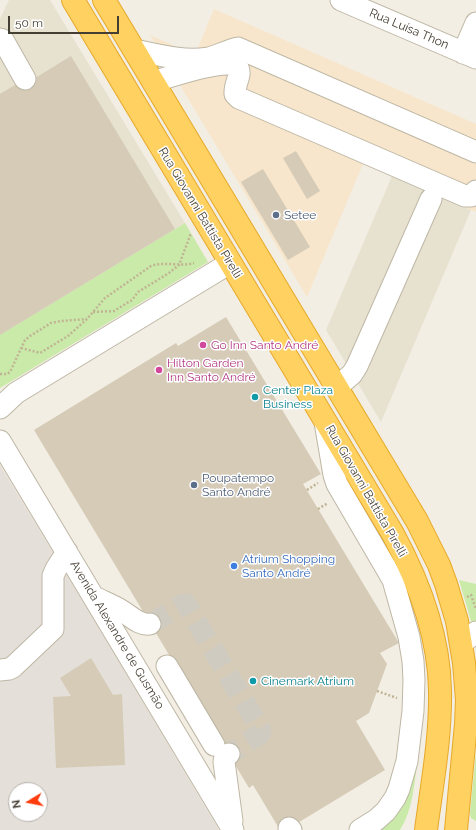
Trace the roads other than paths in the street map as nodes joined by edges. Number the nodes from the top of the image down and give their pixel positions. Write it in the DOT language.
graph roads {
  1 [pos="73,0"];
  2 [pos="104,0"];
  3 [pos="341,0"];
  4 [pos="476,24"];
  5 [pos="134,50"];
  6 [pos="470,56"];
  7 [pos="154,82"];
  8 [pos="476,152"];
  9 [pos="476,191"];
  10 [pos="431,198"];
  11 [pos="230,263"];
  12 [pos="337,387"];
  13 [pos="0,408"];
  14 [pos="325,420"];
  15 [pos="0,440"];
  16 [pos="67,552"];
  17 [pos="94,597"];
  18 [pos="150,624"];
  19 [pos="471,639"];
  20 [pos="437,657"];
  21 [pos="167,666"];
  22 [pos="0,670"];
  23 [pos="159,705"];
  24 [pos="191,707"];
  25 [pos="233,830"];
  26 [pos="360,830"];
  27 [pos="426,830"];
  28 [pos="456,830"];
  1 -- 11 [label="highway, Rua Giovanni Battista Pirelli"];
  2 -- 5 [label="highway"];
  3 -- 6 [label="street, Rua Luísa Thon"];
  4 -- 6 [label="street"];
  5 -- 7 [label="highway"];
  5 -- 8 [label="street"];
  7 -- 9 [label="street"];
  7 -- 12 [label="highway"];
  10 -- 12 [label="street"];
  11 -- 13 [label="street"];
  11 -- 14 [label="highway, Rua Giovanni Battista Pirelli"];
  12 -- 19 [label="highway"];
  14 -- 20 [label="highway, Rua Giovanni Battista Pirelli"];
  14 -- 26 [label="street"];
  15 -- 16 [label="street, Avenida Alexandre de Gusmão"];
  16 -- 17 [label="street, Avenida Alexandre de Gusmão"];
  16 -- 22 [label="street"];
  17 -- 18 [label="street"];
  17 -- 23 [label="street, Avenida Alexandre de Gusmão"];
  19 -- 20 [label="highway"];
  19 -- 28 [label="highway"];
  20 -- 27 [label="highway, Rua Giovanni Battista Pirelli"];
  21 -- 24 [label="street"];
  23 -- 24 [label="street"];
  23 -- 25 [label="street, Avenida Alexandre de Gusmão"];
  24 -- 25 [label="street"];
}
